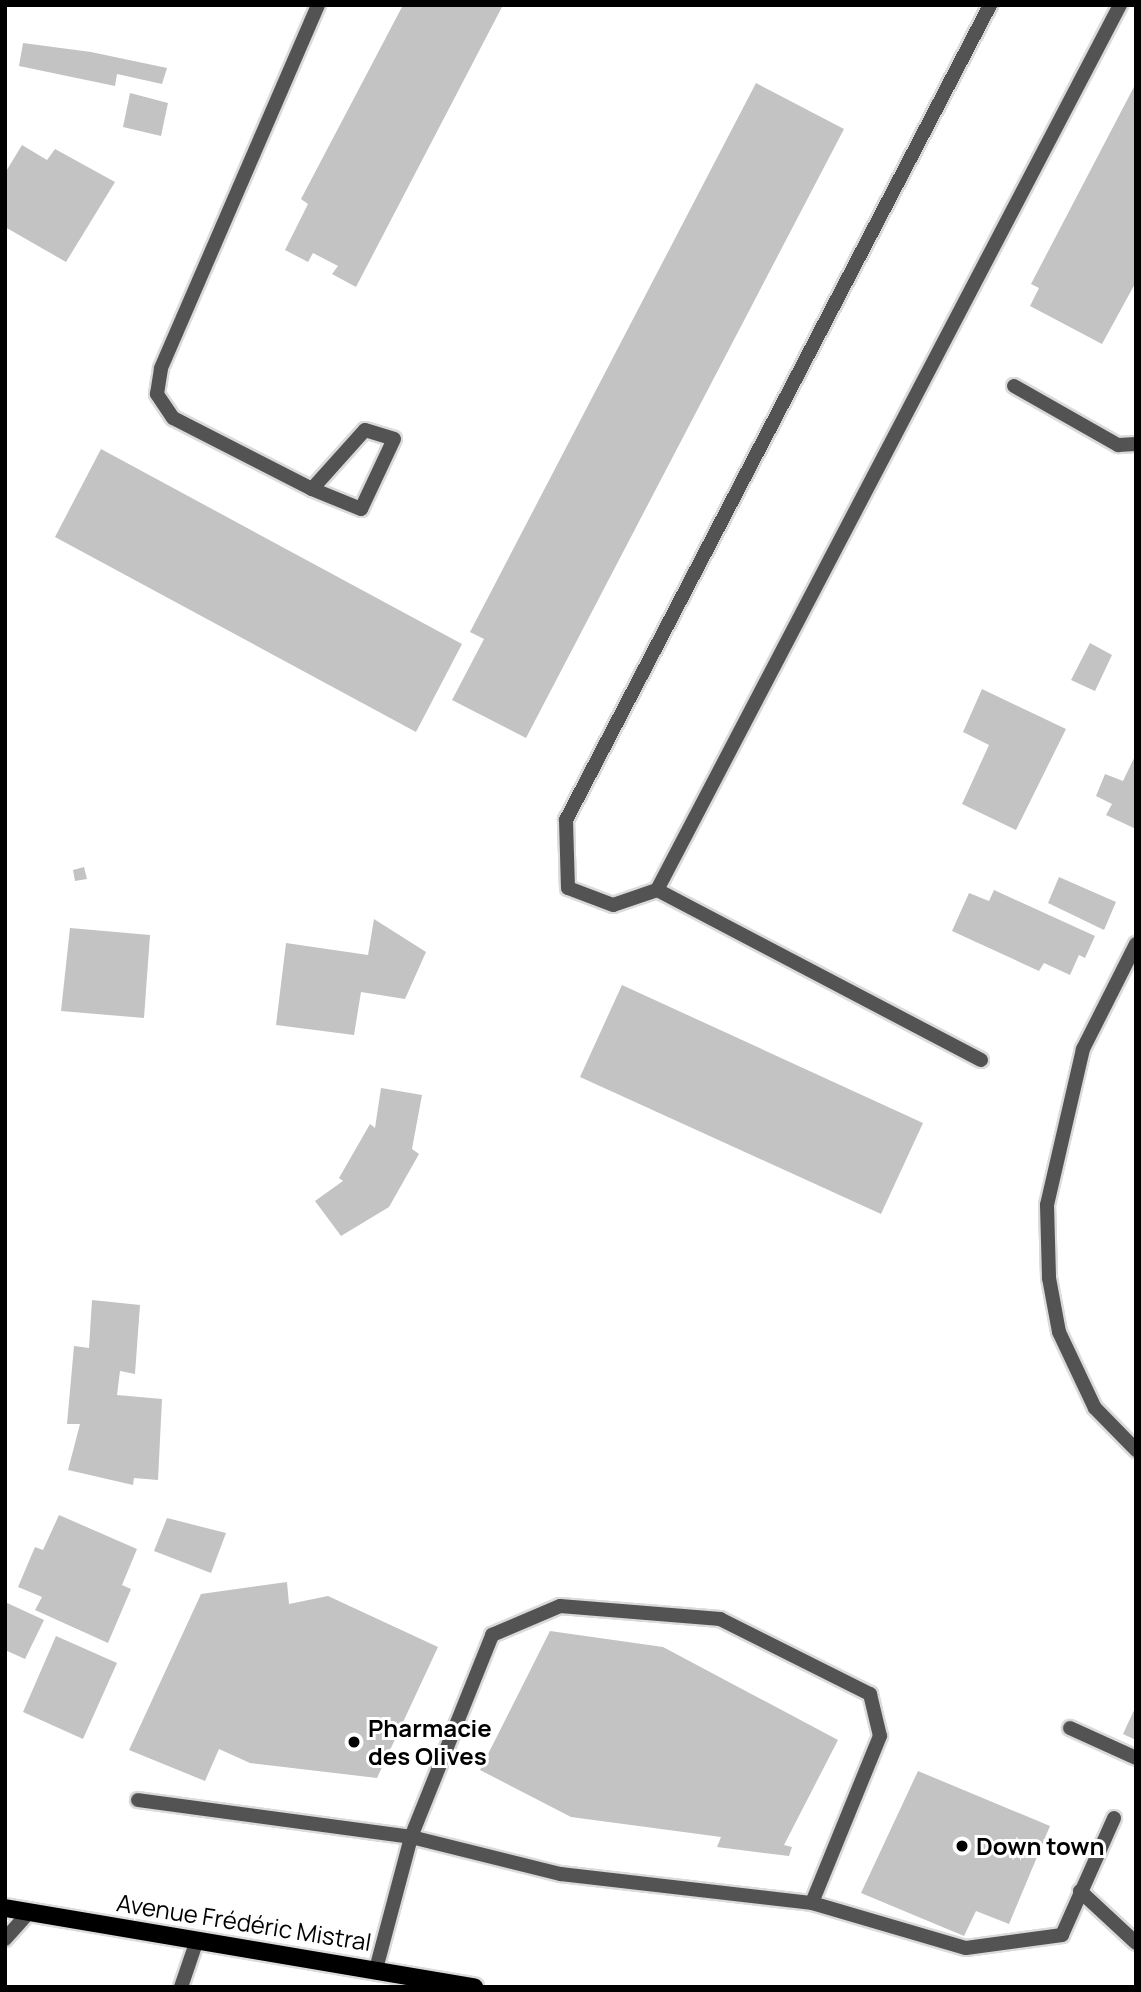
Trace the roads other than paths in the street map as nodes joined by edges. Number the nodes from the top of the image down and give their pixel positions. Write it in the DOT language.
graph roads {
  1 [pos="318,5"];
  2 [pos="990,5"];
  3 [pos="1120,5"];
  4 [pos="1014,386"];
  5 [pos="1136,444"];
  6 [pos="312,489"];
  7 [pos="657,890"];
  8 [pos="1136,944"];
  9 [pos="981,1059"];
  10 [pos="1136,1450"];
  11 [pos="1070,1728"];
  12 [pos="1136,1758"];
  13 [pos="138,1800"];
  14 [pos="1114,1818"];
  15 [pos="411,1837"];
  16 [pos="1080,1891"];
  17 [pos="812,1903"];
  18 [pos="5,1908"];
  19 [pos="29,1912"];
  20 [pos="5,1939"];
  21 [pos="197,1940"];
  22 [pos="1136,1943"];
  23 [pos="376,1969"];
  24 [pos="181,1987"];
  25 [pos="474,1987"];
  1 -- 6 [label="lane"];
  2 -- 7 [label="lane"];
  3 -- 7 [label="lane"];
  4 -- 5 [label="lane"];
  6 -- 6 [label="lane"];
  7 -- 9 [label="lane"];
  8 -- 10 [label="lane"];
  11 -- 12 [label="lane"];
  13 -- 15 [label="lane"];
  14 -- 16 [label="lane"];
  15 -- 17 [label="lane"];
  15 -- 17 [label="lane"];
  15 -- 23 [label="lane"];
  16 -- 17 [label="lane"];
  16 -- 22 [label="lane"];
  18 -- 19 [label="main road, Avenue Frédéric Mistral"];
  19 -- 20 [label="lane"];
  19 -- 21 [label="main road, Avenue Frédéric Mistral"];
  21 -- 23 [label="main road, Avenue Frédéric Mistral"];
  21 -- 24 [label="lane"];
  23 -- 25 [label="main road, Avenue Frédéric Mistral"];
}
